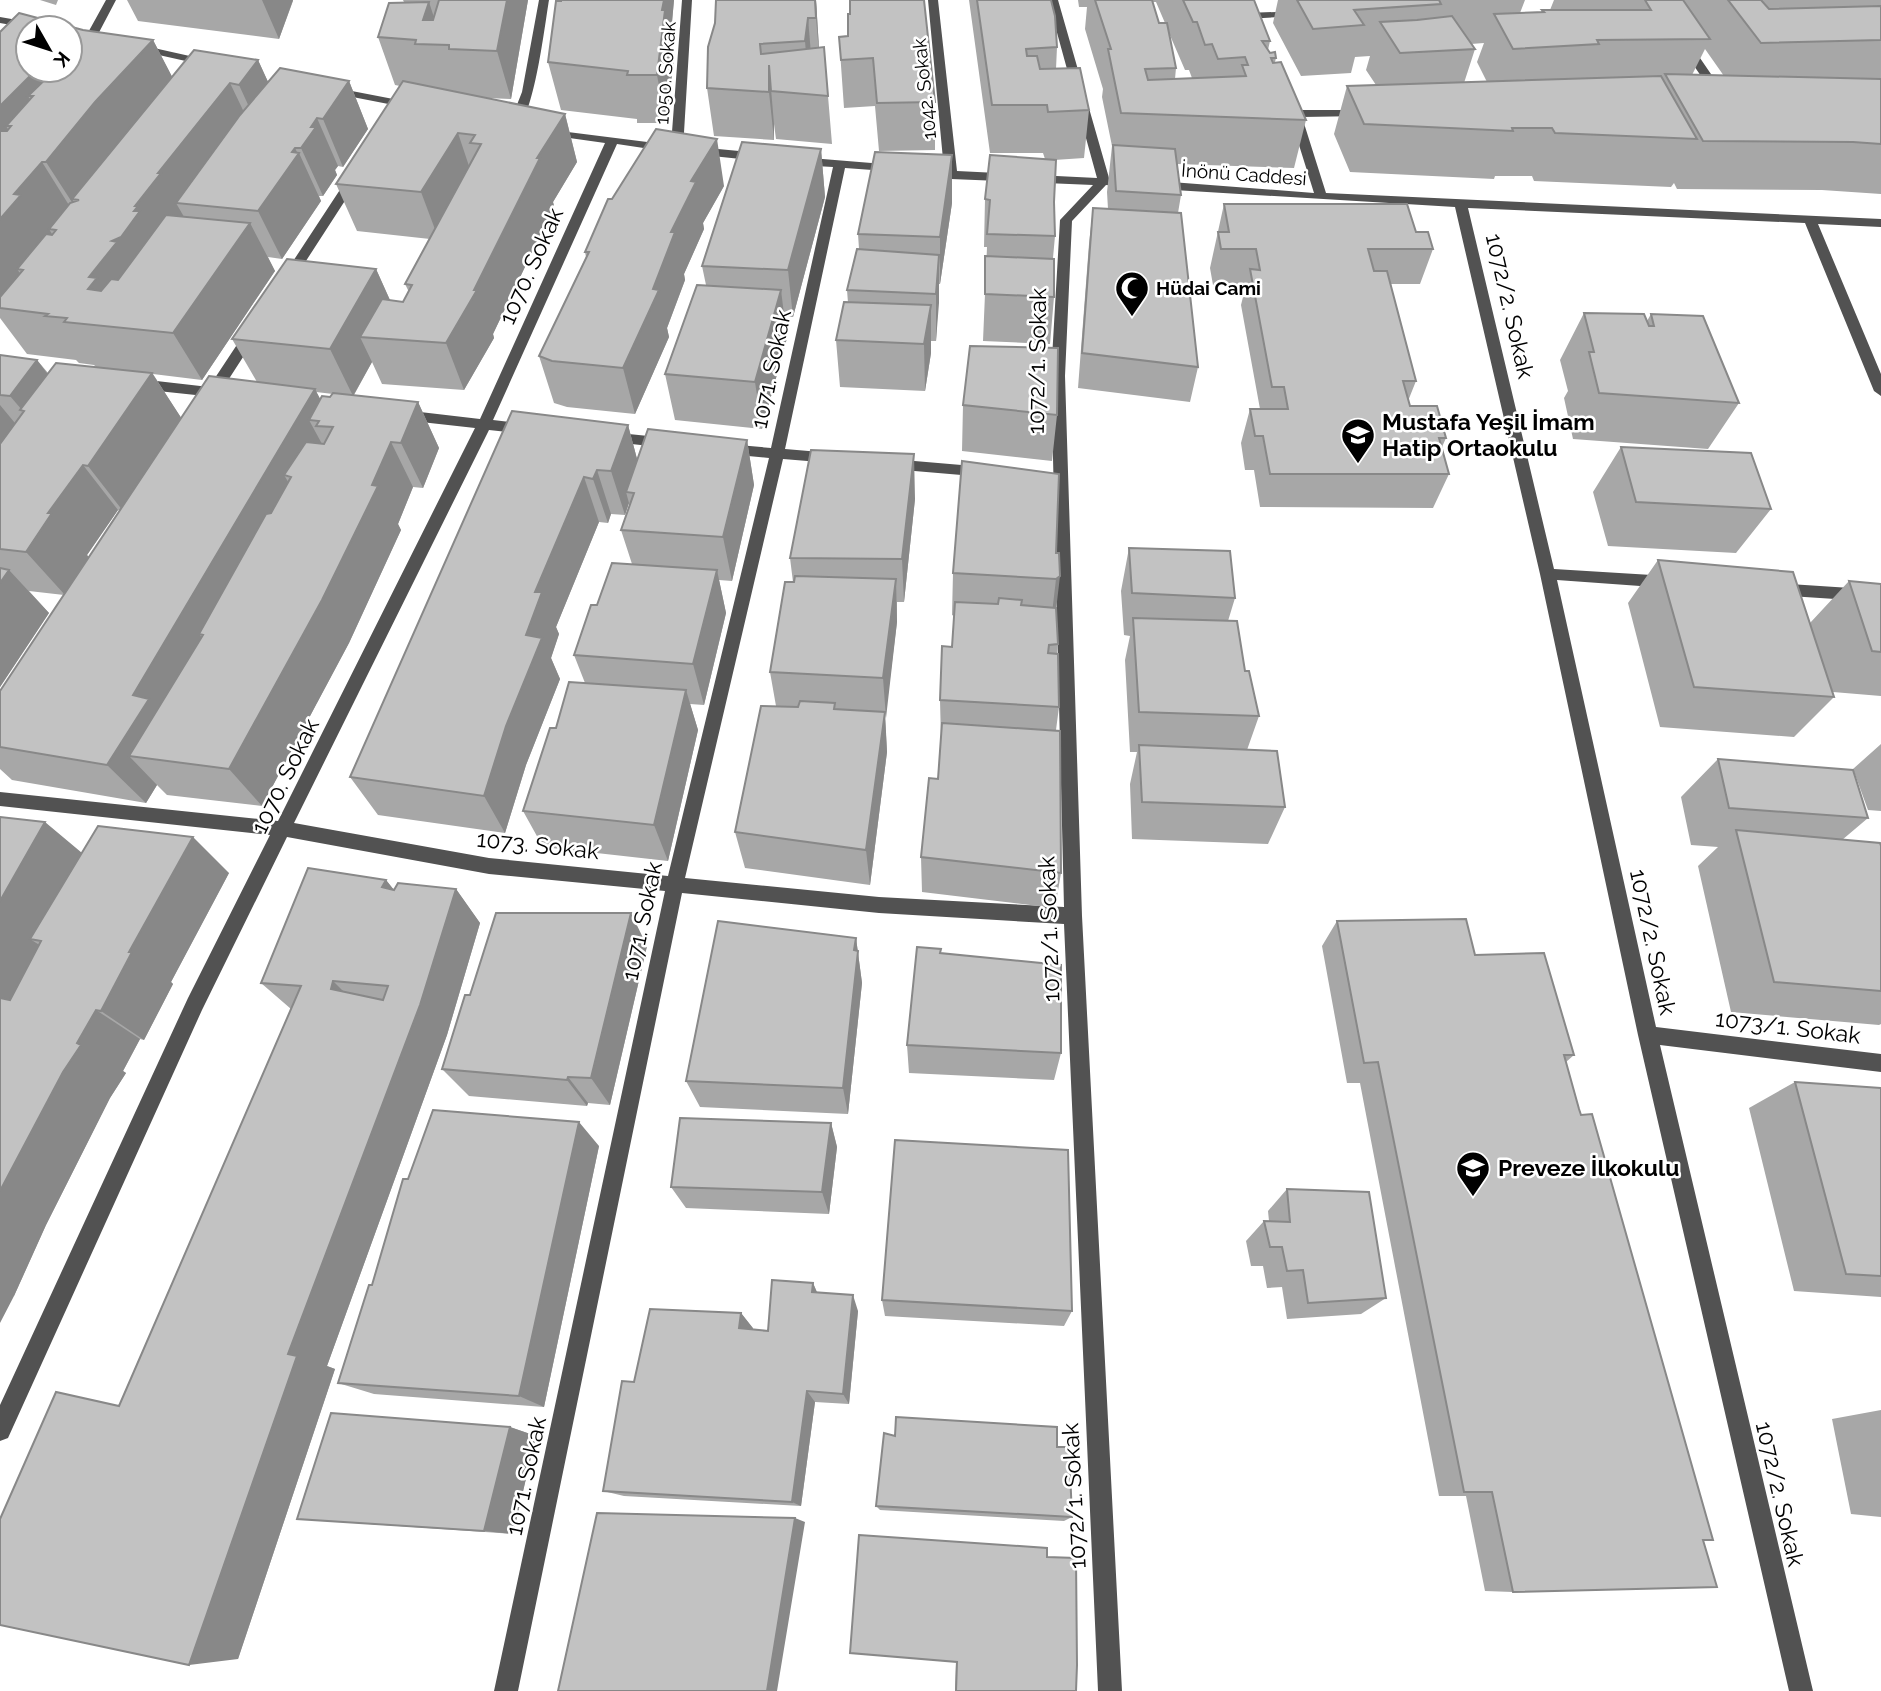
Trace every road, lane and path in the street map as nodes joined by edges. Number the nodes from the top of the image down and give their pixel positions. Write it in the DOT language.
graph roads {
  1 [pos="111,0"];
  2 [pos="544,0"];
  3 [pos="687,0"];
  4 [pos="933,0"];
  5 [pos="1053,0"];
  6 [pos="1239,0"];
  7 [pos="1312,12"];
  8 [pos="1246,16"];
  9 [pos="1252,28"];
  10 [pos="1678,34"];
  11 [pos="105,41"];
  12 [pos="118,44"];
  13 [pos="204,75"];
  14 [pos="321,88"];
  15 [pos="1290,102"];
  16 [pos="1710,103"];
  17 [pos="427,108"];
  18 [pos="1379,112"];
  19 [pos="1296,114"];
  20 [pos="612,141"];
  21 [pos="677,149"];
  22 [pos="364,161"];
  23 [pos="840,164"];
  24 [pos="951,174"];
  25 [pos="1104,181"];
  26 [pos="1321,197"];
  27 [pos="1460,202"];
  28 [pos="1810,220"];
  29 [pos="1881,223"];
  30 [pos="281,288"];
  31 [pos="259,323"];
  32 [pos="120,382"];
  33 [pos="1881,391"];
  34 [pos="240,396"];
  35 [pos="210,398"];
  36 [pos="389,413"];
  37 [pos="484,425"];
  38 [pos="537,430"];
  39 [pos="591,435"];
  40 [pos="684,444"];
  41 [pos="711,447"];
  42 [pos="777,454"];
  43 [pos="845,460"];
  44 [pos="872,462"];
  45 [pos="994,473"];
  46 [pos="1548,575"];
  47 [pos="1687,583"];
  48 [pos="1756,588"];
  49 [pos="1881,596"];
  50 [pos="0,799"];
  51 [pos="285,829"];
  52 [pos="675,884"];
  53 [pos="1073,916"];
  54 [pos="1648,1035"];
  55 [pos="1881,1063"];
  56 [pos="0,1430"];
  57 [pos="506,1691"];
  58 [pos="1110,1691"];
  59 [pos="1801,1691"];
  1 -- 11 [label="street"];
  2 -- 20 [label="street, İnönü Caddesi"];
  3 -- 21 [label="street, 1050. Sokak"];
  4 -- 24 [label="street, 1042. Sokak"];
  5 -- 25 [label="street"];
  6 -- 8 [label="street"];
  7 -- 8 [label="street"];
  8 -- 9 [label="street"];
  10 -- 16 [label="street"];
  12 -- 13 [label="street"];
  14 -- 17 [label="street"];
  15 -- 19 [label="street"];
  18 -- 19 [label="street"];
  19 -- 26 [label="street"];
  20 -- 21 [label="street, İnönü Caddesi"];
  20 -- 37 [label="street, 1070. Sokak"];
  21 -- 23 [label="street, İnönü Caddesi"];
  22 -- 30 [label="street"];
  23 -- 24 [label="street, İnönü Caddesi"];
  23 -- 42 [label="street, 1071. Sokak"];
  24 -- 25 [label="street, İnönü Caddesi"];
  25 -- 26 [label="street, İnönü Caddesi"];
  25 -- 53 [label="street, 1072/1. Sokak"];
  26 -- 27 [label="street, İnönü Caddesi"];
  27 -- 28 [label="street, İnönü Caddesi"];
  27 -- 46 [label="street, 1072/2. Sokak"];
  28 -- 29 [label="street, İnönü Caddesi"];
  28 -- 33 [label="street"];
  31 -- 35 [label="street"];
  32 -- 35 [label="street"];
  34 -- 35 [label="street"];
  36 -- 37 [label="street"];
  37 -- 38 [label="street"];
  37 -- 51 [label="street, 1070. Sokak"];
  39 -- 40 [label="street"];
  41 -- 42 [label="street"];
  42 -- 43 [label="street"];
  42 -- 52 [label="street, 1071. Sokak"];
  44 -- 45 [label="street"];
  46 -- 47 [label="street"];
  46 -- 54 [label="street, 1072/2. Sokak"];
  48 -- 49 [label="street"];
  50 -- 51 [label="street, 1073. Sokak"];
  51 -- 52 [label="street, 1073. Sokak"];
  51 -- 56 [label="street, 1070. Sokak"];
  52 -- 53 [label="street, 1073. Sokak"];
  52 -- 57 [label="street, 1071. Sokak"];
  53 -- 58 [label="street, 1072/1. Sokak"];
  54 -- 55 [label="street, 1073/1. Sokak"];
  54 -- 59 [label="street, 1072/2. Sokak"];
}
